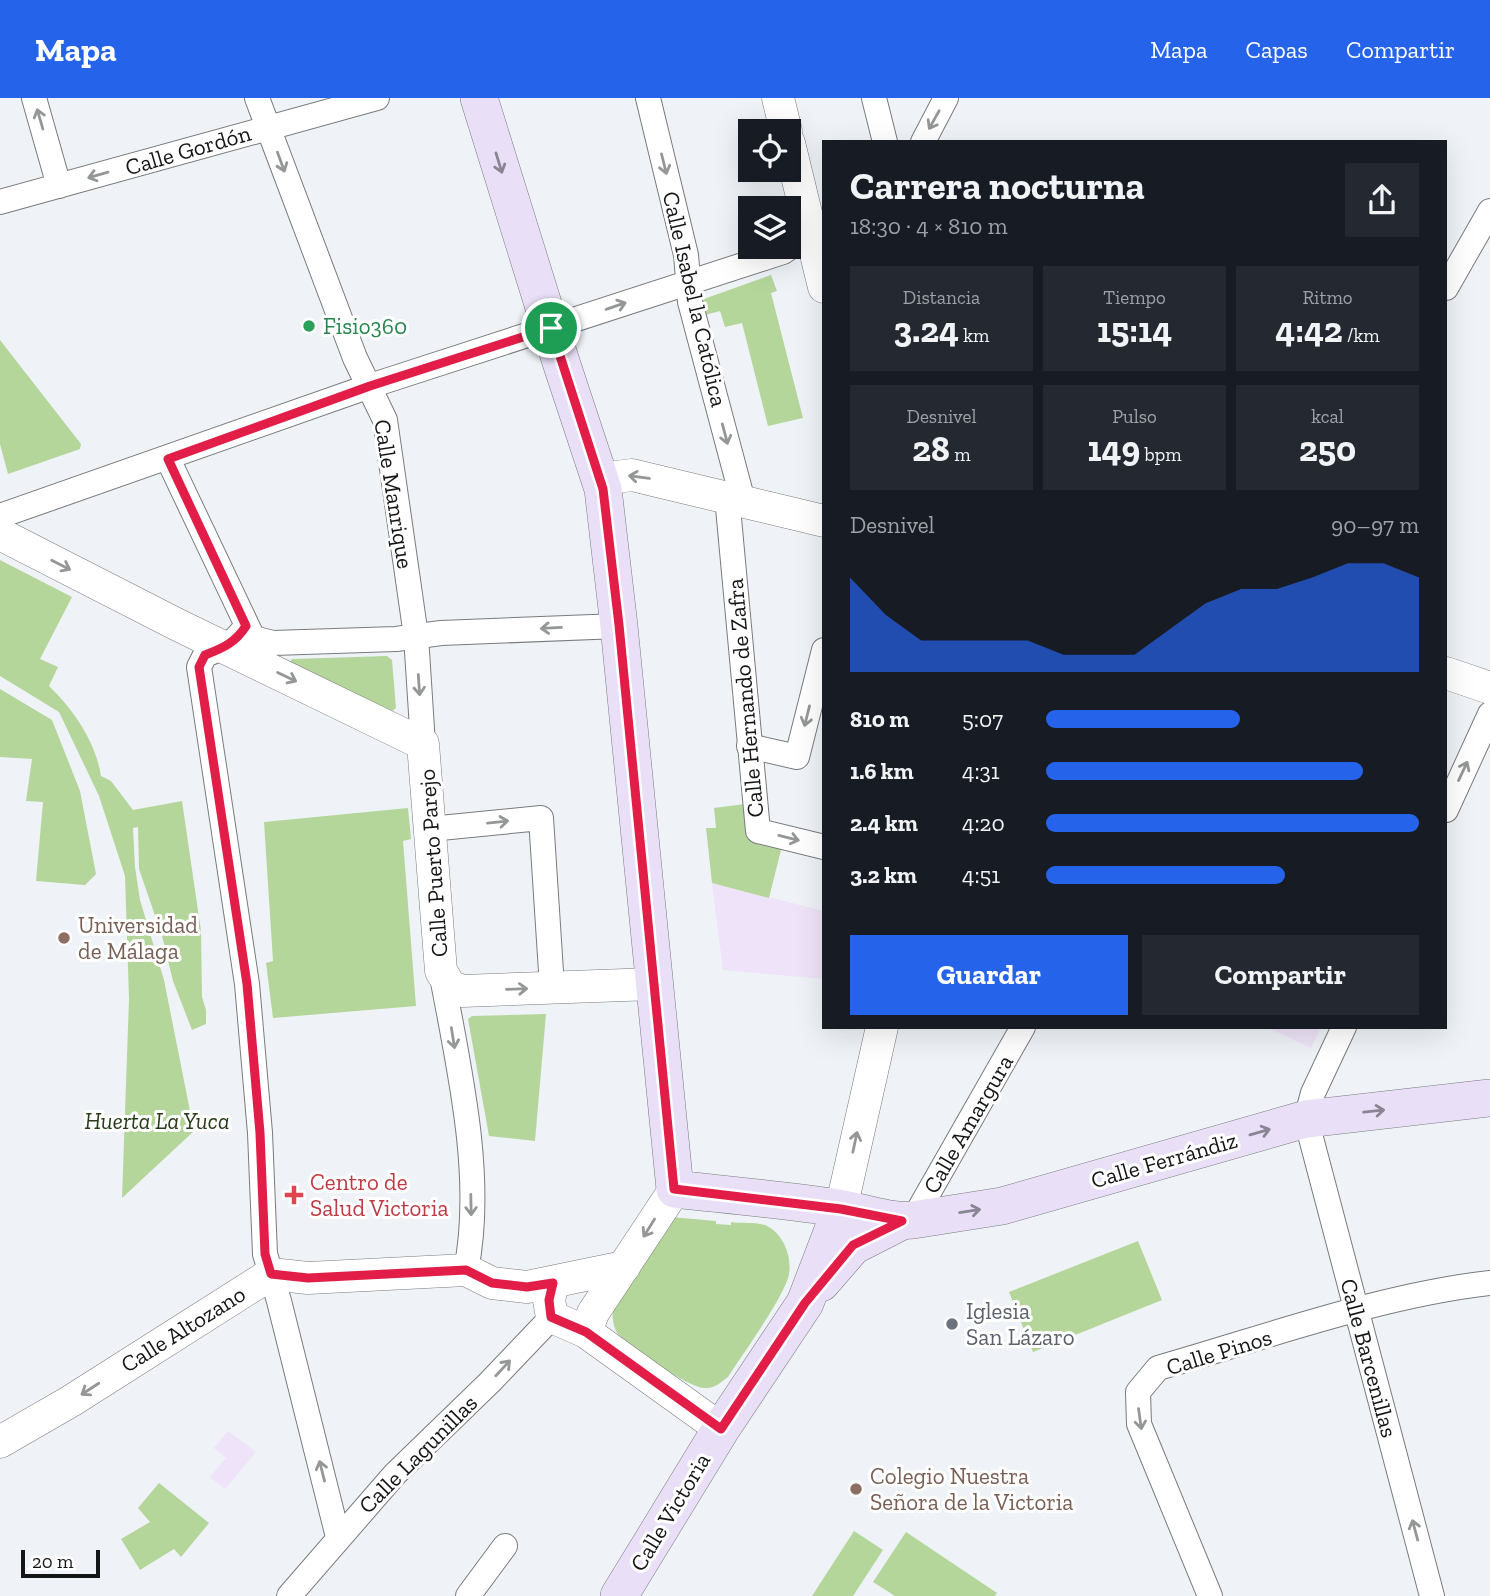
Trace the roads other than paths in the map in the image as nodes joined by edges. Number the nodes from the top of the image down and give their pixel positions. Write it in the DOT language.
graph roads {
  1 [pos="34,98"];
  2 [pos="257,98"];
  3 [pos="377,98"];
  4 [pos="479,98"];
  5 [pos="648,98"];
  6 [pos="778,98"];
  7 [pos="874,98"];
  8 [pos="946,98"];
  9 [pos="783,119"];
  10 [pos="268,128"];
  11 [pos="884,140"];
  12 [pos="924,140"];
  13 [pos="799,182"];
  14 [pos="59,186"];
  15 [pos="0,202"];
  16 [pos="1490,211"];
  17 [pos="810,227"];
  18 [pos="822,278"];
  19 [pos="689,282"];
  20 [pos="1447,286"];
  21 [pos="551,328"];
  22 [pos="370,386"];
  23 [pos="168,459"];
  24 [pos="603,489"];
  25 [pos="735,499"];
  26 [pos="0,516"];
  27 [pos="822,521"];
  28 [pos="0,534"];
  29 [pos="619,625"];
  30 [pos="415,636"];
  31 [pos="236,637"];
  32 [pos="822,658"];
  33 [pos="1451,674"];
  34 [pos="1490,688"];
  35 [pos="1486,723"];
  36 [pos="423,744"];
  37 [pos="749,746"];
  38 [pos="1447,808"];
  39 [pos="430,829"];
  40 [pos="822,847"];
  41 [pos="441,971"];
  42 [pos="653,984"];
  43 [pos="552,987"];
  44 [pos="882,1029"];
  45 [pos="1022,1029"];
  46 [pos="1343,1029"];
  47 [pos="1490,1098"];
  48 [pos="1306,1119"];
  49 [pos="674,1189"];
  50 [pos="780,1200"];
  51 [pos="841,1209"];
  52 [pos="908,1221"];
  53 [pos="624,1267"];
  54 [pos="466,1270"];
  55 [pos="271,1274"];
  56 [pos="553,1283"];
  57 [pos="1490,1283"];
  58 [pos="805,1303"];
  59 [pos="1356,1311"];
  60 [pos="551,1317"];
  61 [pos="586,1332"];
  62 [pos="721,1429"];
  63 [pos="0,1442"];
  64 [pos="338,1537"];
  65 [pos="505,1546"];
  66 [pos="289,1596"];
  67 [pos="468,1596"];
  68 [pos="619,1596"];
  69 [pos="1210,1596"];
  70 [pos="1432,1596"];
  14 -- 1 [label="street, one-way"];
  2 -- 10 [label="street, Calle Manrique"];
  3 -- 10 [label="street, Calle Gordón"];
  4 -- 21 [label="main road, one-way"];
  5 -- 19 [label="street, Calle Isabel la Católica, one-way"];
  6 -- 9 [label="street"];
  7 -- 11 [label="street"];
  8 -- 12 [label="street, one-way"];
  10 -- 14 [label="street, Calle Gordón, one-way"];
  10 -- 22 [label="street, Calle Manrique, one-way"];
  13 -- 17 [label="street"];
  14 -- 15 [label="street, Calle Gordón"];
  16 -- 20 [label="street"];
  17 -- 18 [label="street"];
  17 -- 19 [label="street"];
  21 -- 19 [label="street, one-way"];
  19 -- 25 [label="street, Calle Isabel la Católica, one-way"];
  21 -- 22 [label="street"];
  21 -- 24 [label="main road"];
  22 -- 23 [label="street"];
  22 -- 30 [label="street, Calle Manrique"];
  23 -- 26 [label="street"];
  23 -- 31 [label="street"];
  25 -- 24 [label="street, one-way"];
  24 -- 29 [label="main road"];
  25 -- 27 [label="street"];
  25 -- 37 [label="street, Calle Hernando de Zafra"];
  28 -- 31 [label="street, one-way"];
  29 -- 30 [label="street, one-way"];
  29 -- 42 [label="main road"];
  30 -- 31 [label="street"];
  30 -- 36 [label="street, Calle Manrique, one-way"];
  31 -- 36 [label="street, one-way"];
  31 -- 55 [label="street"];
  32 -- 37 [label="street, one-way"];
  33 -- 34 [label="street"];
  38 -- 35 [label="street, one-way"];
  36 -- 39 [label="street, Calle Puerto Parejo"];
  37 -- 40 [label="street, Calle Hernando de Zafra, one-way"];
  39 -- 41 [label="street, Calle Puerto Parejo"];
  39 -- 43 [label="street, one-way"];
  41 -- 43 [label="street, Calle Puerto Parejo, one-way"];
  41 -- 54 [label="street, one-way"];
  42 -- 43 [label="street, Calle Puerto Parejo"];
  42 -- 49 [label="main road"];
  51 -- 44 [label="street, one-way"];
  45 -- 52 [label="street, Calle Amargura"];
  46 -- 48 [label="street"];
  48 -- 47 [label="main road, Calle Ferrándiz, one-way"];
  52 -- 48 [label="main road, Calle Ferrándiz, one-way"];
  48 -- 59 [label="street, Calle Barcenillas"];
  49 -- 50 [label="main road, Calle Ferrándiz"];
  49 -- 53 [label="street, one-way"];
  50 -- 51 [label="main road, Calle Ferrándiz"];
  50 -- 58 [label="main road"];
  51 -- 52 [label="main road, Calle Ferrándiz"];
  51 -- 58 [label="main road, Calle Victoria"];
  52 -- 58 [label="main road"];
  53 -- 56 [label="street"];
  53 -- 61 [label="street"];
  54 -- 55 [label="street, Calle Altozano"];
  54 -- 56 [label="street"];
  55 -- 63 [label="street, Calle Altozano, one-way"];
  64 -- 55 [label="street, one-way"];
  56 -- 60 [label="street"];
  57 -- 59 [label="street, Calle Pinos"];
  58 -- 62 [label="main road, Calle Victoria"];
  59 -- 69 [label="street, Calle Pinos, one-way"];
  70 -- 59 [label="street, Calle Barcenillas, one-way"];
  60 -- 61 [label="street"];
  64 -- 60 [label="street, Calle Lagunillas, one-way"];
  61 -- 62 [label="street"];
  62 -- 68 [label="main road, Calle Victoria"];
  64 -- 66 [label="street, Calle Lagunillas"];
  65 -- 67 [label="street"];
}
